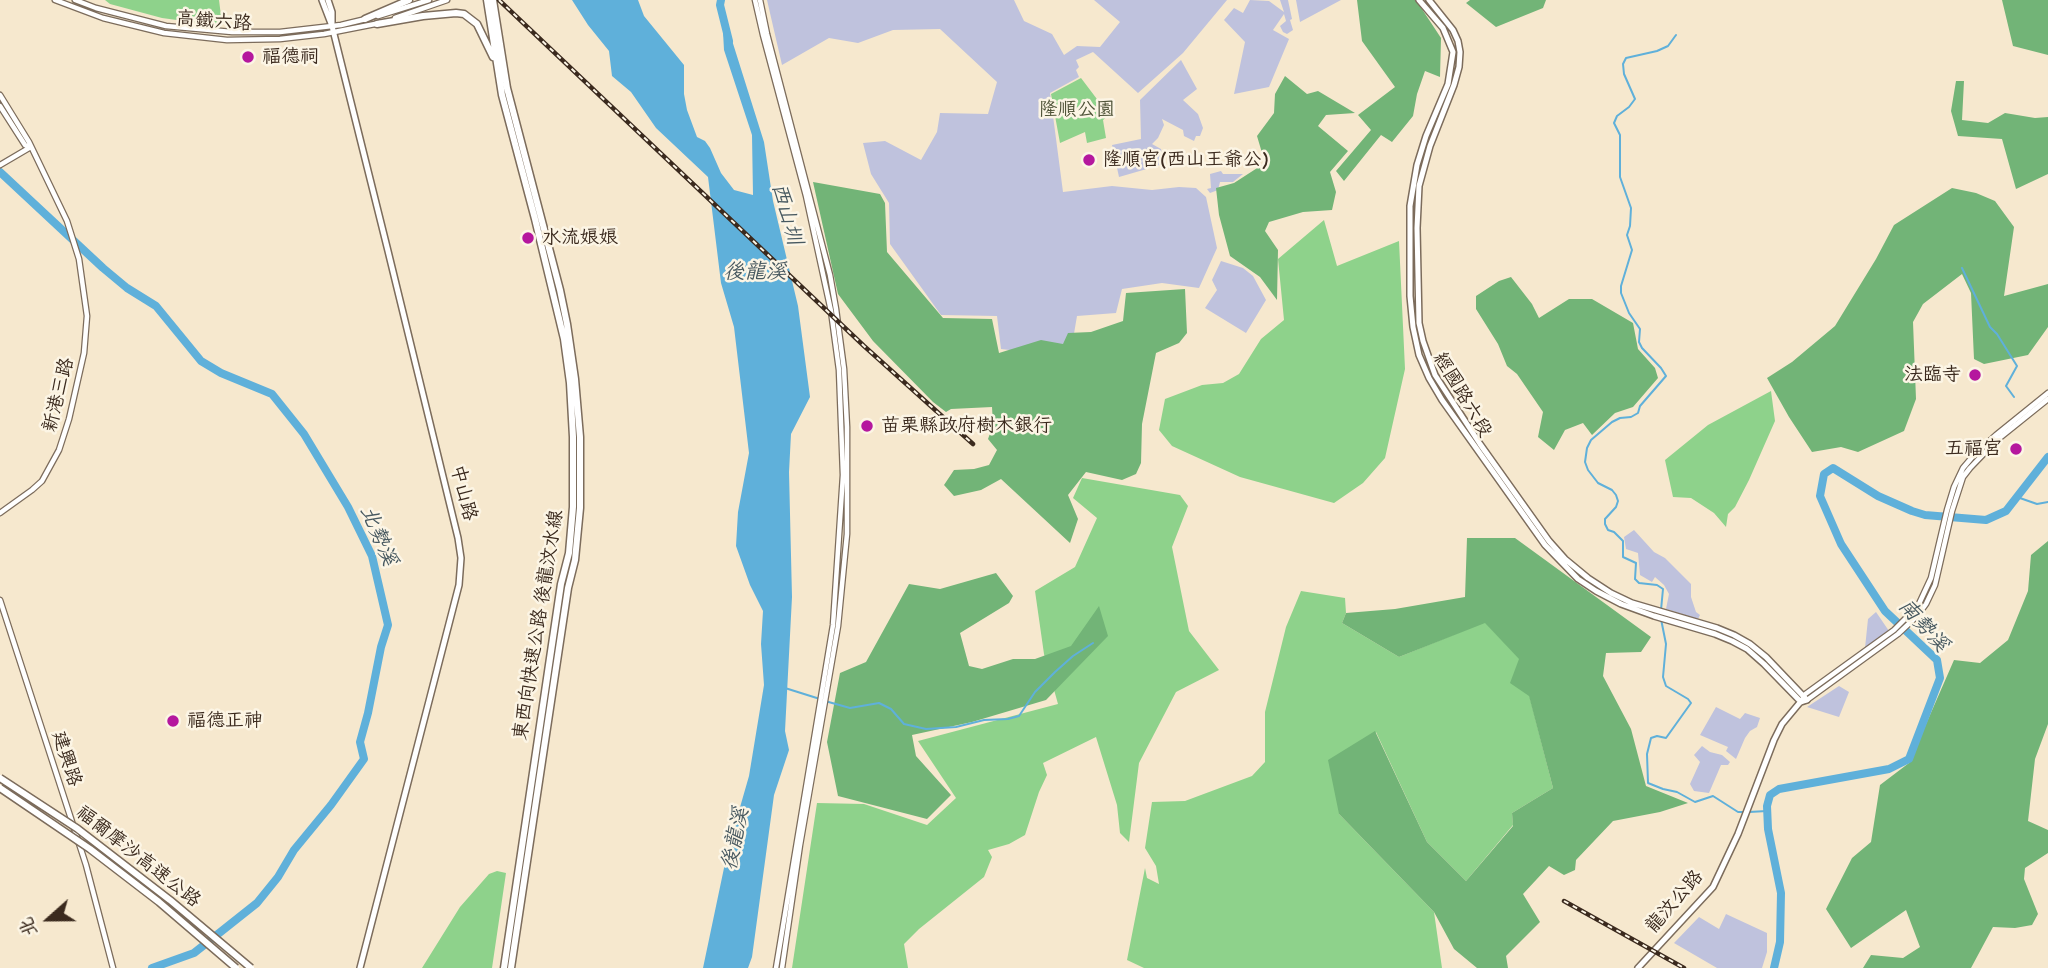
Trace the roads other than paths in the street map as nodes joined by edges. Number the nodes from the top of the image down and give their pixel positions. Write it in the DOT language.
graph roads {
  1 [pos="55,0"];
  2 [pos="75,0"];
  3 [pos="322,0"];
  4 [pos="328,0"];
  5 [pos="410,0"];
  6 [pos="429,0"];
  7 [pos="447,0"];
  8 [pos="487,0"];
  9 [pos="493,0"];
  10 [pos="758,0"];
  11 [pos="1419,0"];
  12 [pos="1429,0"];
  13 [pos="365,19"];
  14 [pos="377,24"];
  15 [pos="333,29"];
  16 [pos="496,66"];
  17 [pos="0,95"];
  18 [pos="0,106"];
  19 [pos="30,148"];
  20 [pos="0,165"];
  21 [pos="1419,170"];
  22 [pos="2048,393"];
  23 [pos="2048,399"];
  24 [pos="2038,403"];
  25 [pos="0,513"];
  26 [pos="0,600"];
  27 [pos="1663,616"];
  28 [pos="1804,699"];
  29 [pos="0,778"];
  30 [pos="0,788"];
  31 [pos="113,968"];
  32 [pos="236,968"];
  33 [pos="251,968"];
  34 [pos="360,968"];
  35 [pos="503,968"];
  36 [pos="511,968"];
  37 [pos="776,968"];
  38 [pos="782,968"];
  39 [pos="1638,968"];
  1 -- 15 [label="street, 高鐵六路"];
  2 -- 15 [label="street, 高鐵六路"];
  3 -- 15 [label="main road"];
  4 -- 15 [label="main road"];
  5 -- 13 [label="highway"];
  6 -- 13 [label="street"];
  7 -- 14 [label="street"];
  8 -- 16 [label="highway, 東西向快速公路 後龍汶水線"];
  9 -- 36 [label="highway, 東西向快速公路 後龍汶水線"];
  10 -- 37 [label="street"];
  10 -- 38 [label="street"];
  11 -- 21 [label="main road, 經國路六段"];
  12 -- 21 [label="main road, 經國路六段"];
  13 -- 15 [label="street"];
  14 -- 15 [label="street"];
  14 -- 16 [label="highway"];
  15 -- 34 [label="main road, 中山路"];
  16 -- 35 [label="highway, 東西向快速公路 後龍汶水線"];
  17 -- 19 [label="street"];
  18 -- 19 [label="street"];
  19 -- 20 [label="street"];
  19 -- 25 [label="street, 新港三路"];
  21 -- 27 [label="main road, 經國路六段"];
  21 -- 27 [label="main road, 經國路六段"];
  22 -- 24 [label="street"];
  23 -- 24 [label="street"];
  24 -- 28 [label="street"];
  26 -- 31 [label="street, 建興路"];
  27 -- 28 [label="main road"];
  28 -- 39 [label="main road, 龍汶公路"];
  29 -- 33 [label="highway, 福爾摩沙高速公路, bridge"];
  30 -- 32 [label="highway, 福爾摩沙高速公路, bridge"];
}
